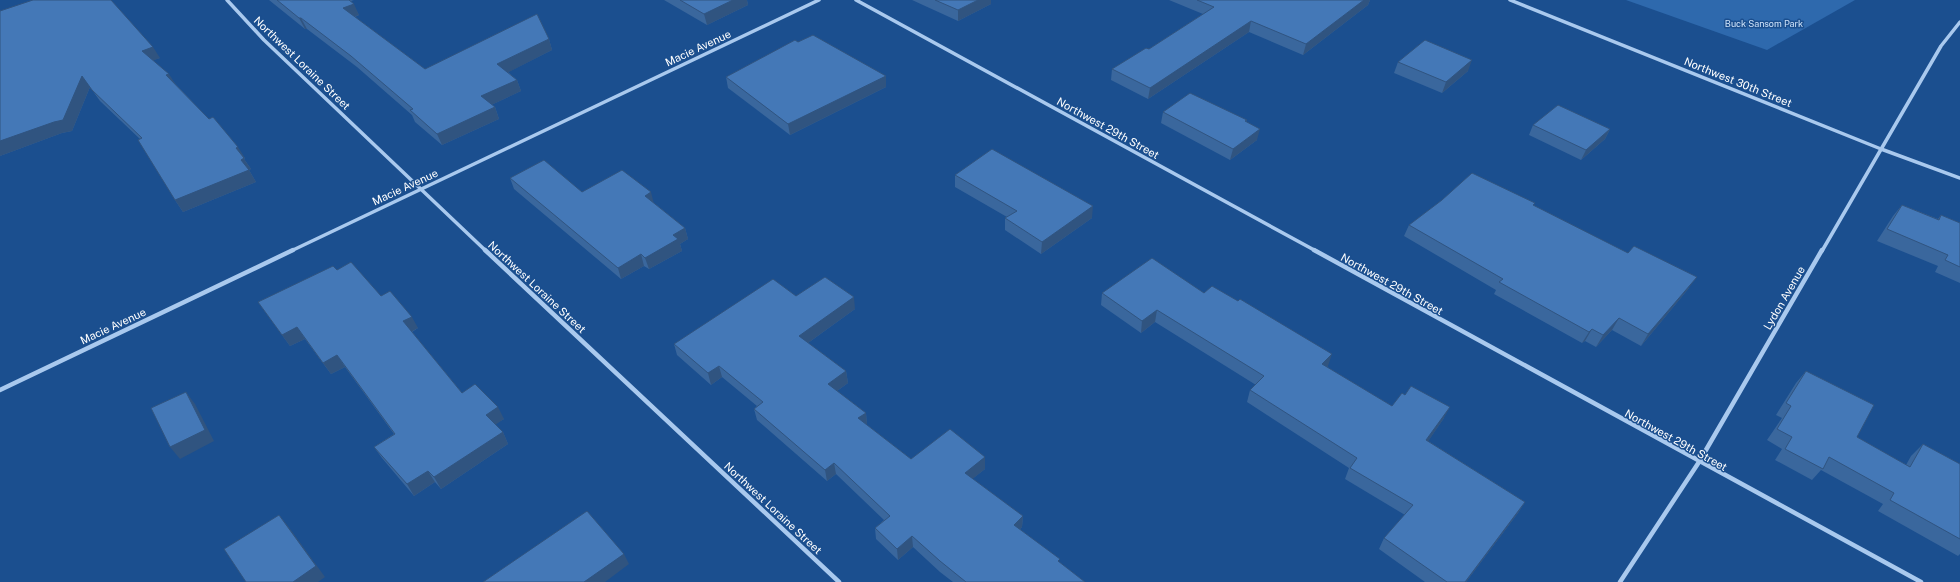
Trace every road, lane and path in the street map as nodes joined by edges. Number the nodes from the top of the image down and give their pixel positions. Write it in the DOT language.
graph roads {
  1 [pos="227,0"];
  2 [pos="818,0"];
  3 [pos="856,0"];
  4 [pos="1510,0"];
  5 [pos="1960,22"];
  6 [pos="1881,149"];
  7 [pos="1960,178"];
  8 [pos="420,190"];
  9 [pos="0,390"];
  10 [pos="1699,462"];
  11 [pos="839,582"];
  12 [pos="1620,582"];
  13 [pos="1921,582"];
  1 -- 8 [label="street, Northwest Loraine Street"];
  2 -- 8 [label="street, Macie Avenue"];
  3 -- 10 [label="street, Northwest 29th Street"];
  4 -- 6 [label="street, Northwest 30th Street"];
  5 -- 6 [label="street, Lydon Avenue"];
  6 -- 7 [label="street, Northwest 30th Street"];
  6 -- 10 [label="street, Lydon Avenue"];
  8 -- 9 [label="street, Macie Avenue"];
  8 -- 11 [label="street, Northwest Loraine Street"];
  10 -- 12 [label="street, Lydon Avenue"];
  10 -- 13 [label="street, Northwest 29th Street"];
}
